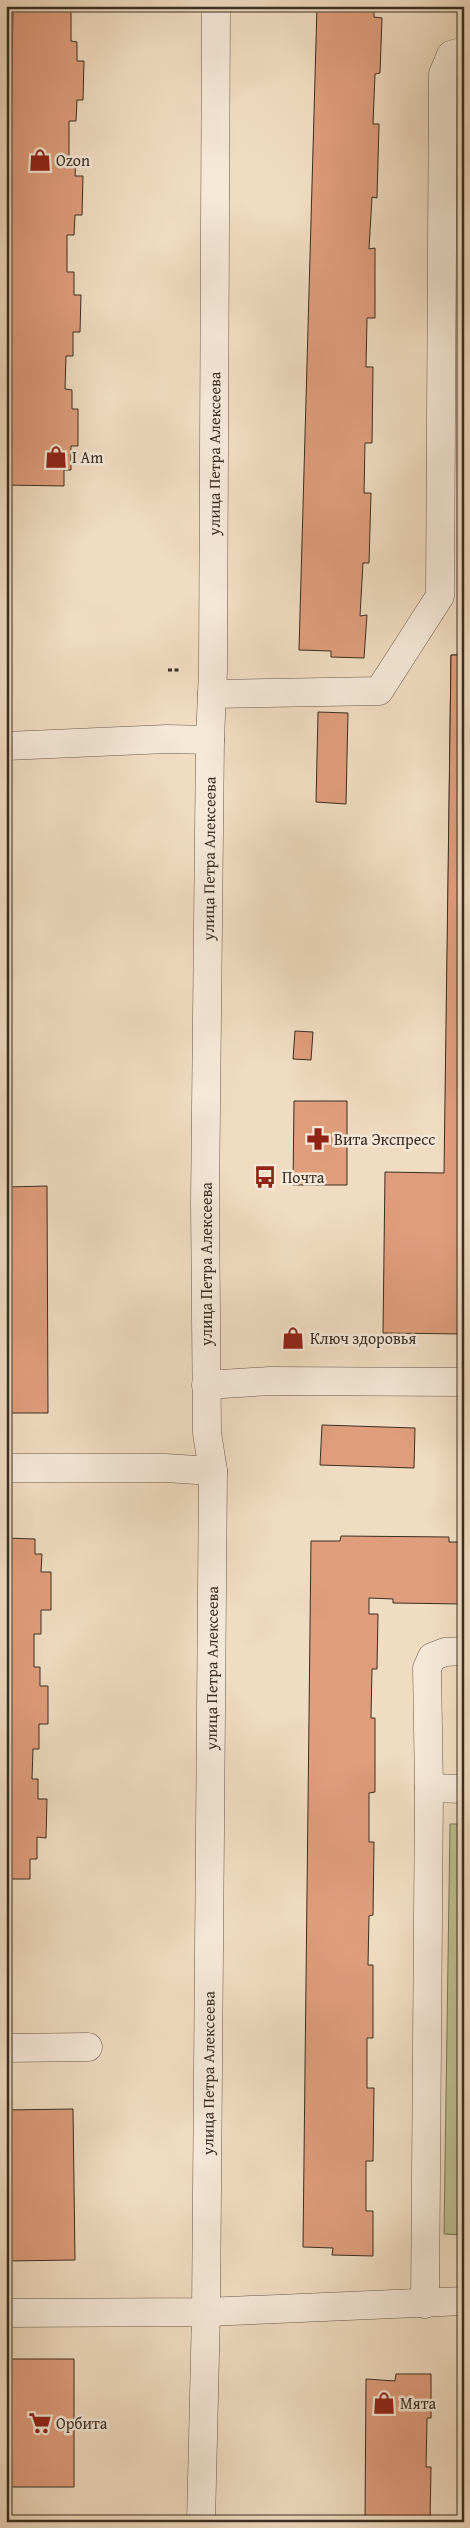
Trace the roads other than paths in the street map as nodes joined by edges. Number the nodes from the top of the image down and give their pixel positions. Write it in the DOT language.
graph roads {
  1 [pos="216,6"];
  2 [pos="464,51"];
  3 [pos="452,596"];
  4 [pos="212,694"];
  5 [pos="210,740"];
  6 [pos="6,746"];
  7 [pos="464,1382"];
  8 [pos="206,1385"];
  9 [pos="6,1468"];
  10 [pos="213,1471"];
  11 [pos="464,1652"];
  12 [pos="429,1788"];
  13 [pos="464,1789"];
  14 [pos="88,2047"];
  15 [pos="6,2048"];
  16 [pos="464,2301"];
  17 [pos="424,2304"];
  18 [pos="206,2312"];
  19 [pos="6,2313"];
  20 [pos="201,2522"];
  1 -- 4 [label="street, улица Петра Алексеева"];
  2 -- 3 [label="street"];
  3 -- 4 [label="street"];
  4 -- 5 [label="street, улица Петра Алексеева"];
  5 -- 6 [label="street"];
  5 -- 8 [label="street, улица Петра Алексеева"];
  7 -- 8 [label="street"];
  8 -- 10 [label="street, улица Петра Алексеева"];
  9 -- 10 [label="street"];
  10 -- 18 [label="street, улица Петра Алексеева"];
  11 -- 12 [label="street"];
  12 -- 13 [label="street"];
  12 -- 17 [label="street"];
  14 -- 15 [label="street"];
  16 -- 17 [label="street"];
  17 -- 18 [label="street"];
  18 -- 19 [label="street"];
  18 -- 20 [label="street, улица Петра Алексеева"];
}
